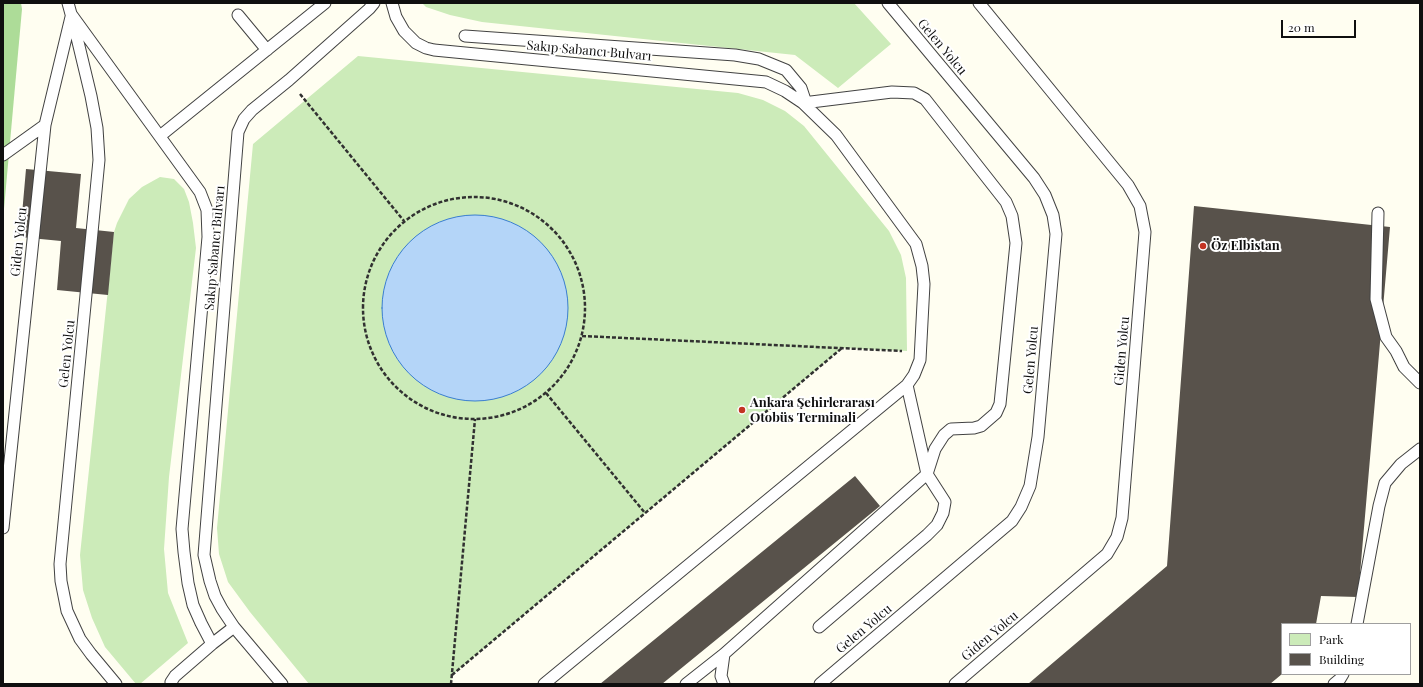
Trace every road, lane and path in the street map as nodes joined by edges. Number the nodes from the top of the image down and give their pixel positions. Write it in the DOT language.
graph roads {
  1 [pos="68,3"];
  2 [pos="325,3"];
  3 [pos="374,3"];
  4 [pos="392,3"];
  5 [pos="888,3"];
  6 [pos="979,3"];
  7 [pos="71,14"];
  8 [pos="238,15"];
  9 [pos="465,36"];
  10 [pos="266,50"];
  11 [pos="289,80"];
  12 [pos="805,103"];
  13 [pos="45,125"];
  14 [pos="160,136"];
  15 [pos="3,155"];
  16 [pos="1378,213"];
  17 [pos="404,221"];
  18 [pos="582,336"];
  19 [pos="842,348"];
  20 [pos="920,352"];
  21 [pos="1420,383"];
  22 [pos="907,385"];
  23 [pos="546,393"];
  24 [pos="475,419"];
  25 [pos="1420,450"];
  26 [pos="927,474"];
  27 [pos="645,513"];
  28 [pos="3,528"];
  29 [pos="1357,623"];
  30 [pos="234,627"];
  31 [pos="819,627"];
  32 [pos="212,644"];
  33 [pos="724,654"];
  34 [pos="452,675"];
  35 [pos="1342,675"];
  36 [pos="116,684"];
  37 [pos="172,684"];
  38 [pos="282,684"];
  39 [pos="451,684"];
  40 [pos="544,684"];
  41 [pos="686,684"];
  42 [pos="724,684"];
  43 [pos="820,684"];
  44 [pos="955,684"];
  45 [pos="1334,684"];
  1 -- 7 [label="lane"];
  2 -- 10 [label="lane"];
  3 -- 11 [label="lane, Sakıp Sabancı Bulvarı"];
  4 -- 12 [label="lane, Sakıp Sabancı Bulvarı"];
  5 -- 43 [label="lane, Gelen Yolcu"];
  6 -- 44 [label="lane, Giden Yolcu"];
  7 -- 13 [label="lane, Giden Yolcu"];
  7 -- 14 [label="lane"];
  7 -- 36 [label="lane, Gelen Yolcu"];
  8 -- 10 [label="lane"];
  9 -- 12 [label="lane"];
  10 -- 14 [label="lane"];
  11 -- 17 [label="path"];
  11 -- 30 [label="lane, Sakıp Sabancı Bulvarı"];
  12 -- 20 [label="lane"];
  12 -- 26 [label="lane"];
  13 -- 15 [label="lane"];
  13 -- 28 [label="lane, Giden Yolcu"];
  14 -- 32 [label="lane"];
  16 -- 21 [label="lane"];
  17 -- 18 [label="path"];
  17 -- 24 [label="path"];
  18 -- 19 [label="path"];
  18 -- 23 [label="path"];
  19 -- 20 [label="path"];
  19 -- 27 [label="path"];
  20 -- 22 [label="lane"];
  22 -- 26 [label="lane"];
  22 -- 40 [label="lane"];
  23 -- 24 [label="path"];
  23 -- 27 [label="path"];
  24 -- 34 [label="path"];
  25 -- 29 [label="lane"];
  26 -- 31 [label="lane"];
  26 -- 33 [label="lane"];
  27 -- 34 [label="path"];
  30 -- 32 [label="lane"];
  30 -- 38 [label="lane, Sakıp Sabancı Bulvarı"];
  32 -- 37 [label="lane"];
  33 -- 41 [label="lane"];
  33 -- 42 [label="lane"];
  34 -- 39 [label="path"];
  35 -- 45 [label="lane"];
}
